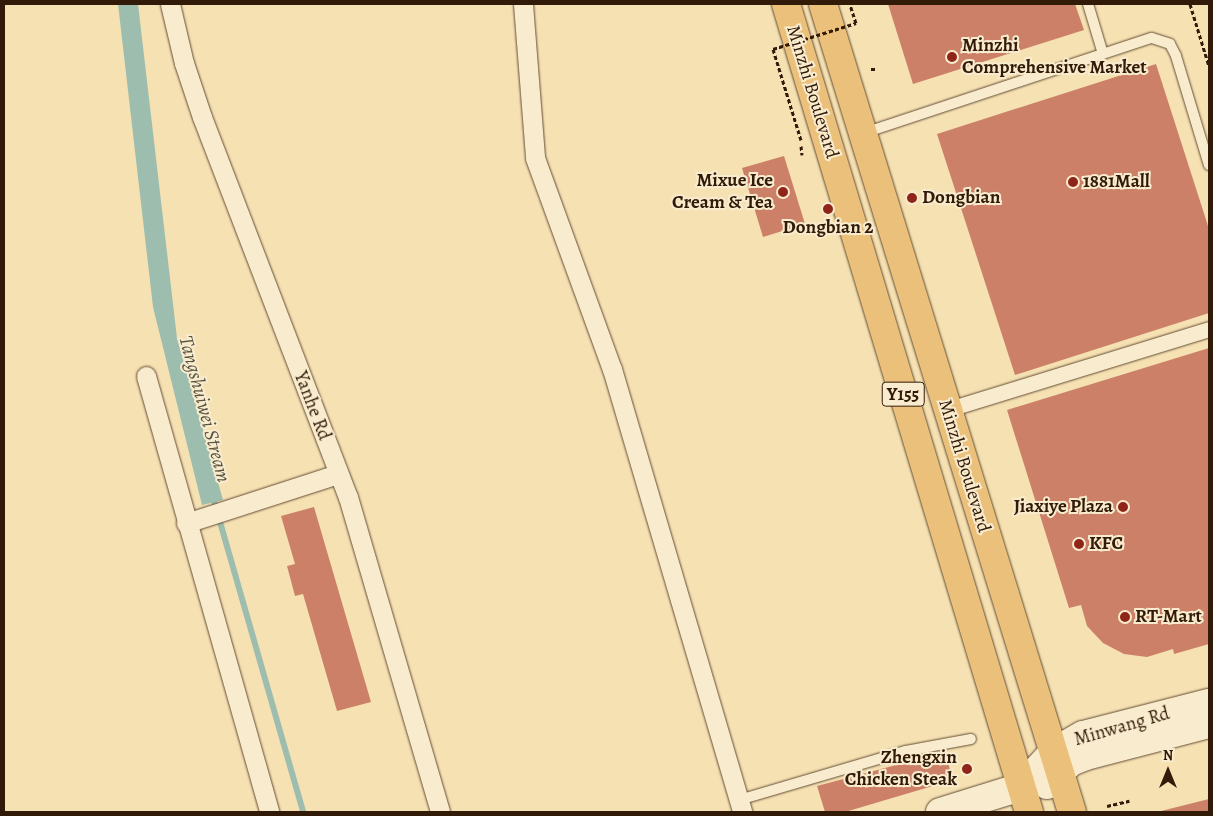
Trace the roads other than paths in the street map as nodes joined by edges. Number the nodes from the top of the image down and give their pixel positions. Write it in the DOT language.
graph roads {
  1 [pos="170,4"];
  2 [pos="523,4"];
  3 [pos="786,4"];
  4 [pos="823,4"];
  5 [pos="1088,4"];
  6 [pos="1103,54"];
  7 [pos="863,134"];
  8 [pos="1209,165"];
  9 [pos="1209,329"];
  10 [pos="146,376"];
  11 [pos="946,410"];
  12 [pos="338,474"];
  13 [pos="186,523"];
  14 [pos="1209,703"];
  15 [pos="1209,724"];
  16 [pos="971,739"];
  17 [pos="1056,762"];
  18 [pos="1023,804"];
  19 [pos="740,806"];
  20 [pos="269,812"];
  21 [pos="440,812"];
  22 [pos="940,812"];
  23 [pos="1072,812"];
  1 -- 12 [label="street, Yanhe Rd"];
  2 -- 19 [label="street"];
  3 -- 18 [label="main road, Minzhi Boulevard / Y155"];
  4 -- 7 [label="main road, Minzhi Boulevard / Y155"];
  5 -- 6 [label="lane"];
  6 -- 7 [label="lane"];
  6 -- 8 [label="lane"];
  7 -- 11 [label="main road, Minzhi Boulevard / Y155"];
  9 -- 11 [label="street"];
  10 -- 13 [label="street"];
  11 -- 17 [label="main road, Minzhi Boulevard / Y155"];
  12 -- 13 [label="street"];
  12 -- 21 [label="street, Yanhe Rd"];
  13 -- 20 [label="street"];
  14 -- 17 [label="main road, Minwang Rd"];
  15 -- 17 [label="main road, Minwang Rd"];
  16 -- 19 [label="lane"];
  17 -- 18 [label="main road, Minwang Rd"];
  17 -- 23 [label="main road, Minzhi Boulevard / Y155"];
  18 -- 22 [label="main road"];
}
